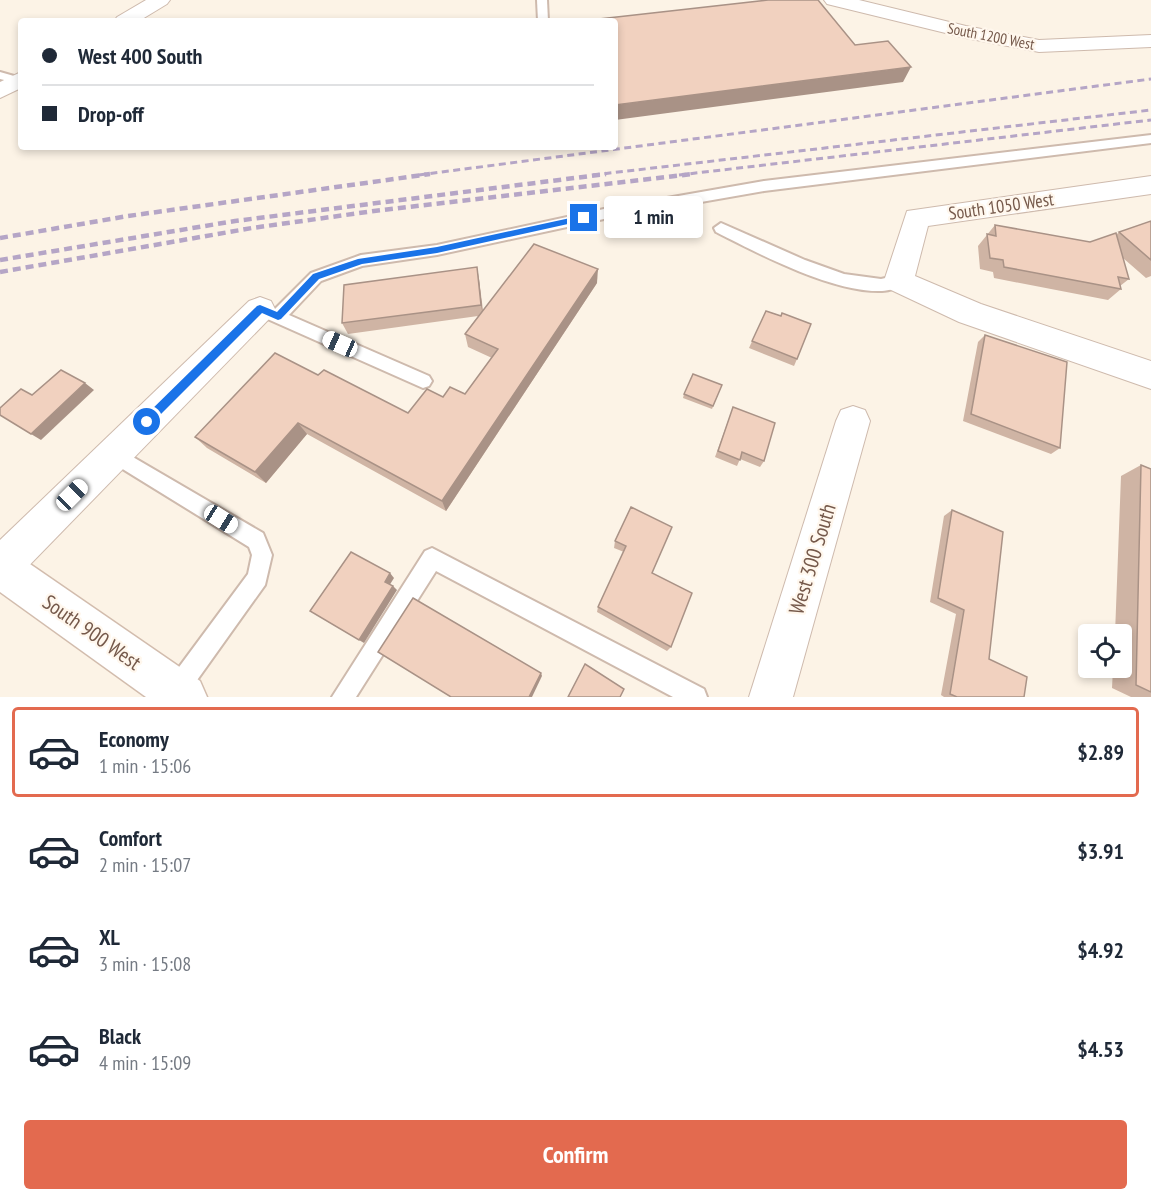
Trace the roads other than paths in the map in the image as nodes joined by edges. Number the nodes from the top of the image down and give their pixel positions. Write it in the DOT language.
graph roads {
  1 [pos="160,0"];
  2 [pos="542,0"];
  3 [pos="834,0"];
  4 [pos="128,18"];
  5 [pos="543,18"];
  6 [pos="1151,40"];
  7 [pos="1151,139"];
  8 [pos="1151,185"];
  9 [pos="721,228"];
  10 [pos="899,281"];
  11 [pos="269,313"];
  12 [pos="1151,375"];
  13 [pos="423,381"];
  14 [pos="853,421"];
  15 [pos="114,454"];
  16 [pos="0,567"];
  17 [pos="179,694"];
  18 [pos="343,697"];
  19 [pos="696,697"];
  20 [pos="771,697"];
  1 -- 4 [label="street"];
  2 -- 5 [label="lane"];
  3 -- 6 [label="street, South 1200 West"];
  7 -- 11 [label="lane"];
  8 -- 10 [label="street, South 1050 West"];
  9 -- 10 [label="lane"];
  10 -- 12 [label="street"];
  11 -- 13 [label="lane"];
  11 -- 15 [label="street"];
  14 -- 20 [label="street, West 300 South"];
  15 -- 16 [label="street"];
  15 -- 17 [label="lane"];
  16 -- 17 [label="street, South 900 West"];
  18 -- 19 [label="lane"];
}
